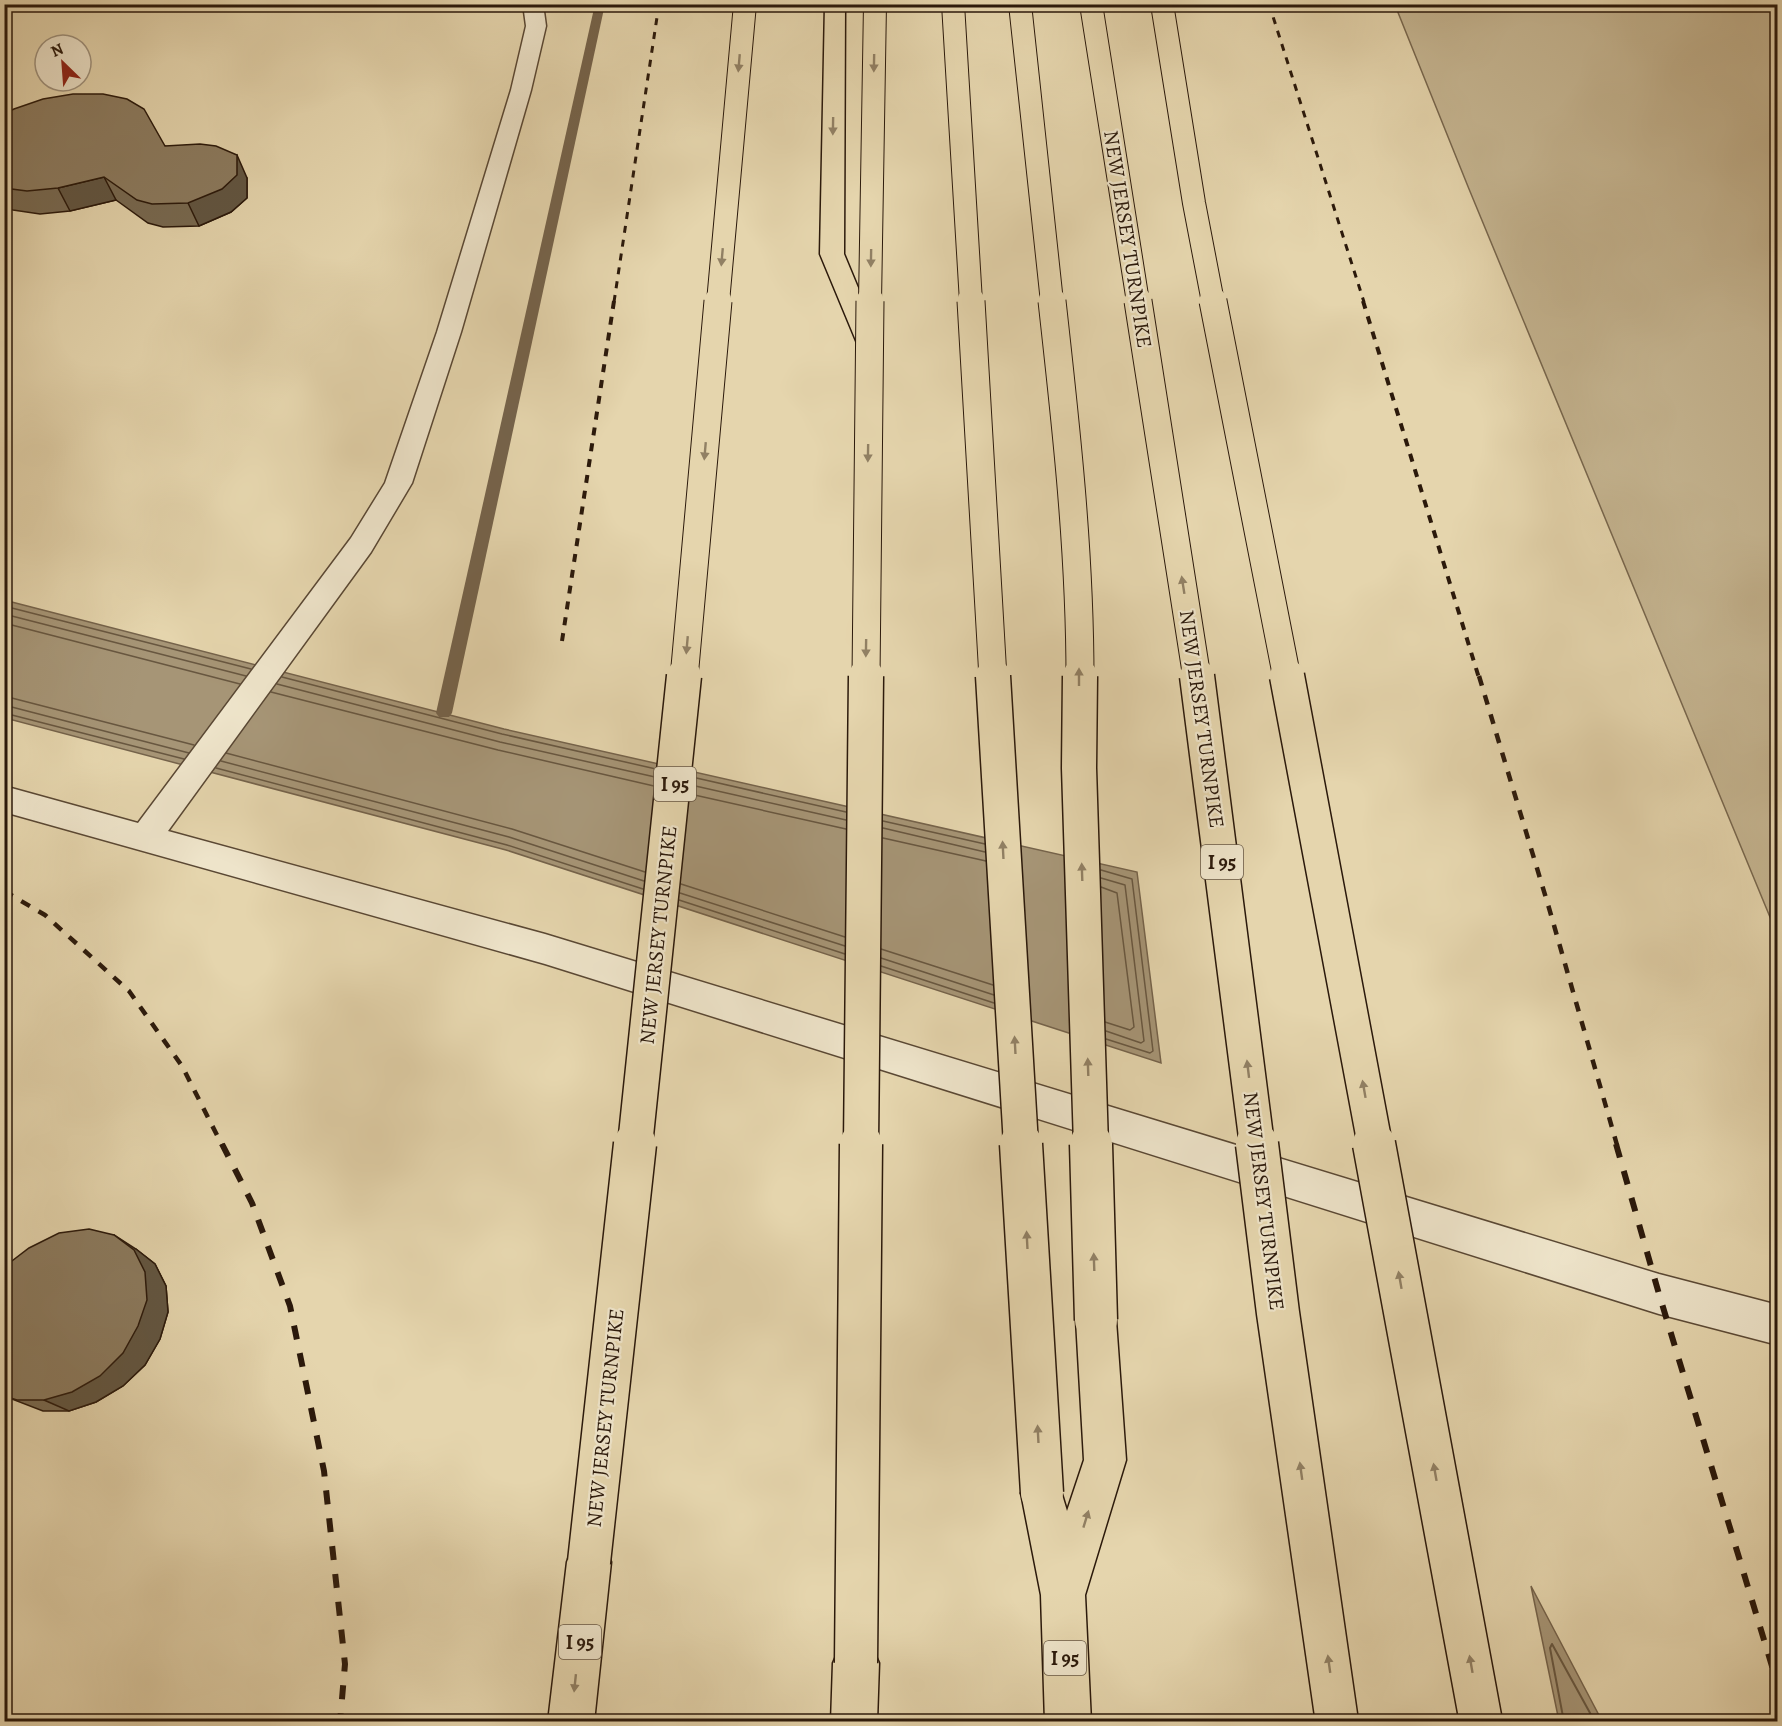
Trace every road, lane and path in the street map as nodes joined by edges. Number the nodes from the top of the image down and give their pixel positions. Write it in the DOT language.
graph roads {
  1 [pos="533,4"];
  2 [pos="745,4"];
  3 [pos="835,4"];
  4 [pos="875,4"];
  5 [pos="953,4"];
  6 [pos="1020,4"];
  7 [pos="1091,4"];
  8 [pos="1162,4"];
  9 [pos="869,343"];
  10 [pos="4,799"];
  11 [pos="144,839"];
  12 [pos="1778,1325"];
  13 [pos="1063,1595"];
  14 [pos="571,1722"];
  15 [pos="854,1722"];
  16 [pos="1068,1722"];
  17 [pos="1337,1722"];
  18 [pos="1481,1722"];
  1 -- 11 [label="lane"];
  2 -- 14 [label="highway, NEW JERSEY TURNPIKE / I 95, one-way, bridge"];
  3 -- 9 [label="highway, one-way"];
  4 -- 9 [label="highway, one-way, bridge"];
  13 -- 5 [label="highway, I 95, one-way, bridge"];
  13 -- 6 [label="highway, one-way, bridge"];
  17 -- 7 [label="highway, NEW JERSEY TURNPIKE / I 95, one-way, bridge"];
  18 -- 8 [label="highway, one-way, bridge"];
  9 -- 15 [label="highway, one-way, bridge"];
  10 -- 11 [label="lane"];
  11 -- 12 [label="lane"];
  13 -- 16 [label="highway, I 95"];
}
